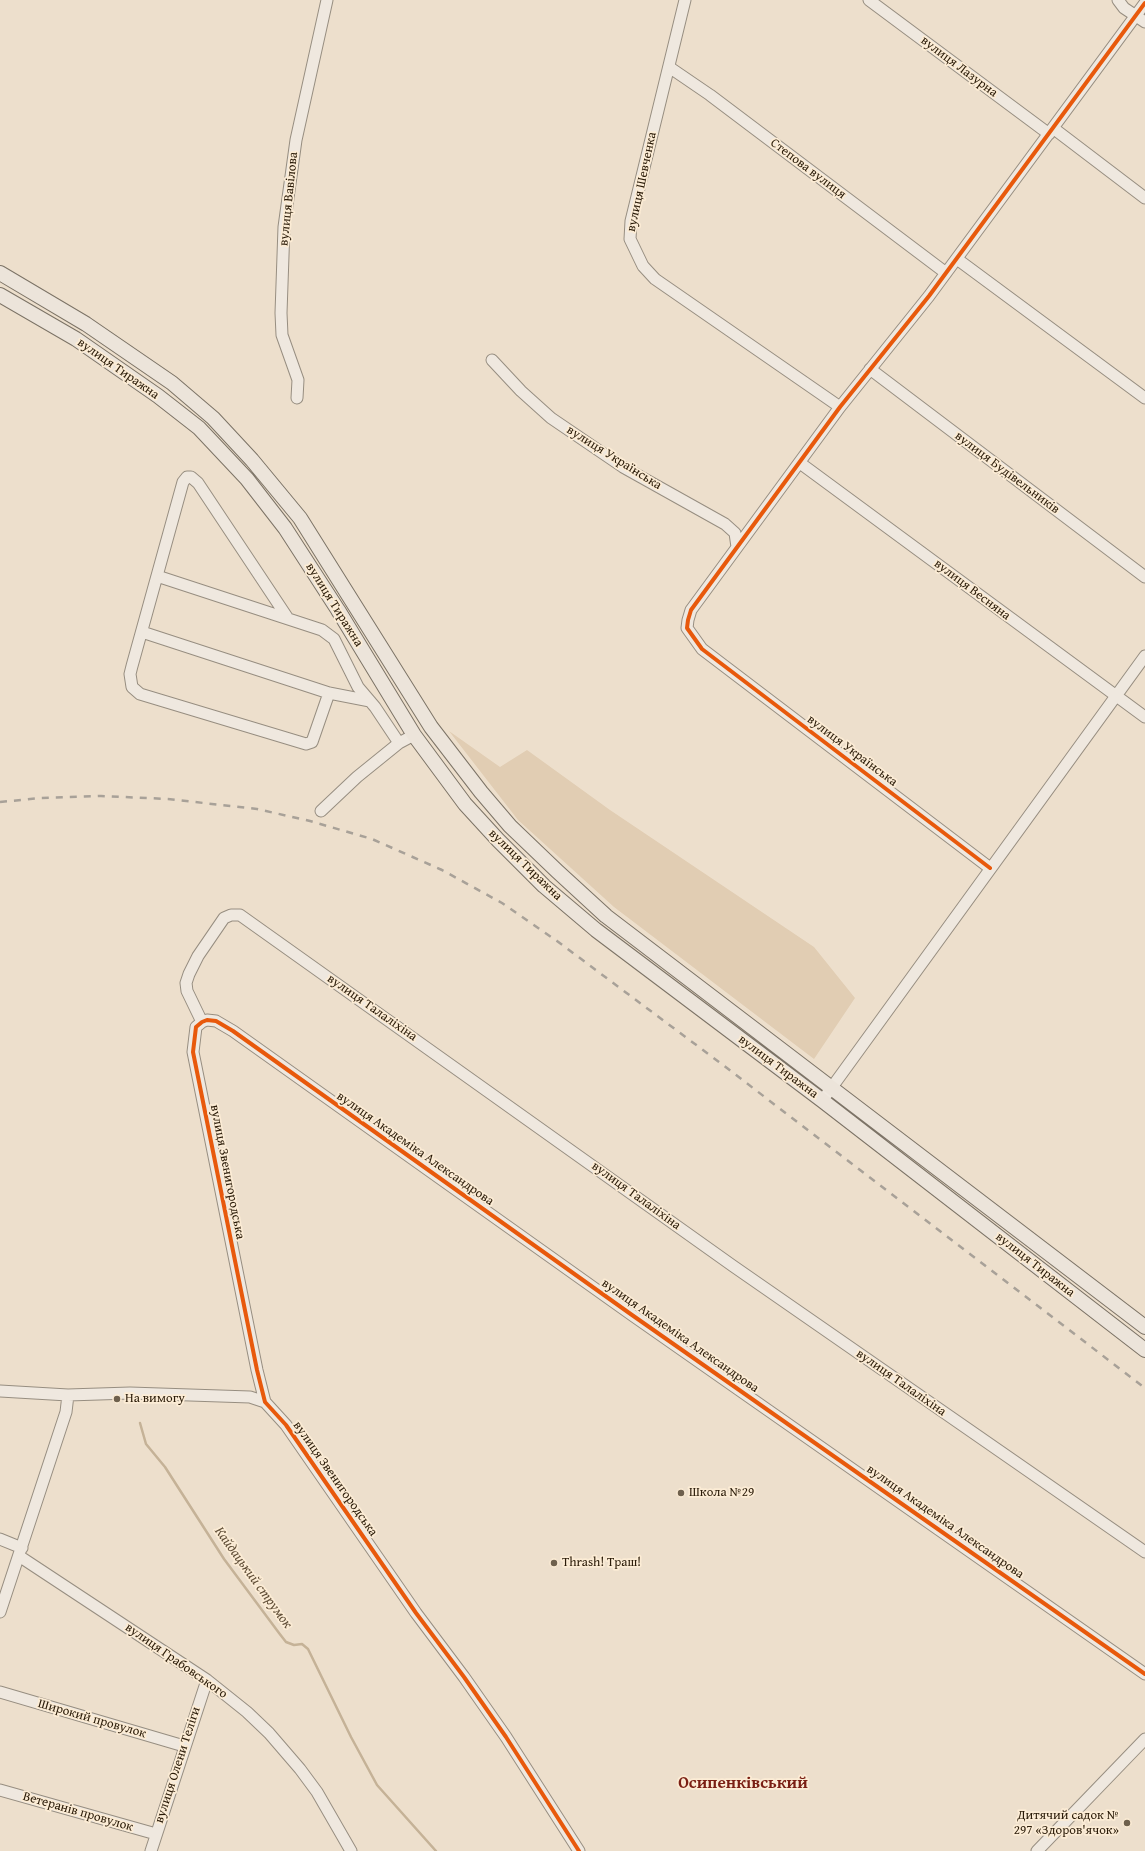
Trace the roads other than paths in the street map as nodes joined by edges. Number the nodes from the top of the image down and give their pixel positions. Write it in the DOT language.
graph roads {
  1 [pos="327,0"];
  2 [pos="685,0"];
  3 [pos="869,0"];
  4 [pos="1118,0"];
  5 [pos="1145,3"];
  6 [pos="1134,16"];
  7 [pos="1145,22"];
  8 [pos="669,67"];
  9 [pos="1051,131"];
  10 [pos="1145,198"];
  11 [pos="957,259"];
  12 [pos="0,273"];
  13 [pos="946,273"];
  14 [pos="0,295"];
  15 [pos="492,360"];
  16 [pos="870,369"];
  17 [pos="297,398"];
  18 [pos="1145,398"];
  19 [pos="840,407"];
  20 [pos="800,462"];
  21 [pos="737,547"];
  22 [pos="157,576"];
  23 [pos="1145,577"];
  24 [pos="287,617"];
  25 [pos="142,632"];
  26 [pos="1145,656"];
  27 [pos="330,693"];
  28 [pos="1116,697"];
  29 [pos="370,701"];
  30 [pos="1145,717"];
  31 [pos="431,727"];
  32 [pos="414,735"];
  33 [pos="398,743"];
  34 [pos="321,811"];
  35 [pos="990,868"];
  36 [pos="202,1022"];
  37 [pos="832,1087"];
  38 [pos="823,1100"];
  39 [pos="1145,1327"];
  40 [pos="1145,1350"];
  41 [pos="0,1391"];
  42 [pos="68,1395"];
  43 [pos="265,1402"];
  44 [pos="0,1539"];
  45 [pos="20,1552"];
  46 [pos="1145,1552"];
  47 [pos="0,1612"];
  48 [pos="1145,1674"];
  49 [pos="207,1680"];
  50 [pos="0,1692"];
  51 [pos="1145,1739"];
  52 [pos="184,1746"];
  53 [pos="0,1790"];
  54 [pos="156,1834"];
  55 [pos="151,1851"];
  56 [pos="351,1851"];
  57 [pos="579,1851"];
  58 [pos="1037,1851"];
  1 -- 17 [label="street, вулиця Вавілова"];
  2 -- 8 [label="street, вулиця Шевченка"];
  3 -- 9 [label="street, вулиця Лазурна"];
  4 -- 6 [label="street"];
  5 -- 6 [label="street, вулиця Українська"];
  6 -- 7 [label="street"];
  6 -- 9 [label="street, вулиця Українська"];
  8 -- 13 [label="street, Степова вулиця"];
  8 -- 19 [label="street, вулиця Шевченка"];
  9 -- 10 [label="street, вулиця Лазурна"];
  9 -- 11 [label="street, вулиця Українська"];
  11 -- 13 [label="street, вулиця Українська"];
  11 -- 18 [label="street"];
  12 -- 31 [label="main road, вулиця Тиражна"];
  13 -- 16 [label="street, вулиця Українська"];
  14 -- 32 [label="main road, вулиця Тиражна"];
  15 -- 21 [label="street, вулиця Українська"];
  16 -- 19 [label="street, вулиця Українська"];
  16 -- 23 [label="street, вулиця Будівельників"];
  19 -- 20 [label="street, вулиця Українська"];
  20 -- 21 [label="street, вулиця Українська"];
  20 -- 28 [label="street, вулиця Весняна"];
  21 -- 35 [label="street, вулиця Українська"];
  22 -- 24 [label="street"];
  22 -- 24 [label="street"];
  22 -- 25 [label="street"];
  24 -- 29 [label="street"];
  25 -- 27 [label="street"];
  25 -- 27 [label="street"];
  26 -- 28 [label="street"];
  27 -- 29 [label="street"];
  28 -- 30 [label="street, вулиця Весняна"];
  28 -- 35 [label="street"];
  29 -- 33 [label="street"];
  31 -- 32 [label="main road"];
  31 -- 37 [label="main road, вулиця Тиражна"];
  32 -- 33 [label="street"];
  32 -- 38 [label="main road, вулиця Тиражна"];
  33 -- 34 [label="street"];
  35 -- 37 [label="street"];
  36 -- 43 [label="street, вулиця Звенигородська"];
  36 -- 46 [label="street, вулиця Талаліхіна"];
  36 -- 48 [label="street, вулиця Академіка Александрова"];
  37 -- 38 [label="street"];
  37 -- 39 [label="main road, вулиця Тиражна"];
  38 -- 40 [label="main road, вулиця Тиражна"];
  41 -- 42 [label="street"];
  42 -- 43 [label="street"];
  42 -- 45 [label="street"];
  43 -- 57 [label="street, вулиця Звенигородська"];
  44 -- 45 [label="street, вулиця Грабовського"];
  45 -- 47 [label="street"];
  45 -- 49 [label="street, вулиця Грабовського"];
  49 -- 52 [label="street, вулиця Олени Теліги"];
  49 -- 56 [label="street, вулиця Грабовського"];
  50 -- 52 [label="street, Широкий провулок"];
  51 -- 58 [label="street"];
  52 -- 54 [label="street, вулиця Олени Теліги"];
  53 -- 54 [label="street, Ветеранів провулок"];
  54 -- 55 [label="street, вулиця Олени Теліги"];
}
